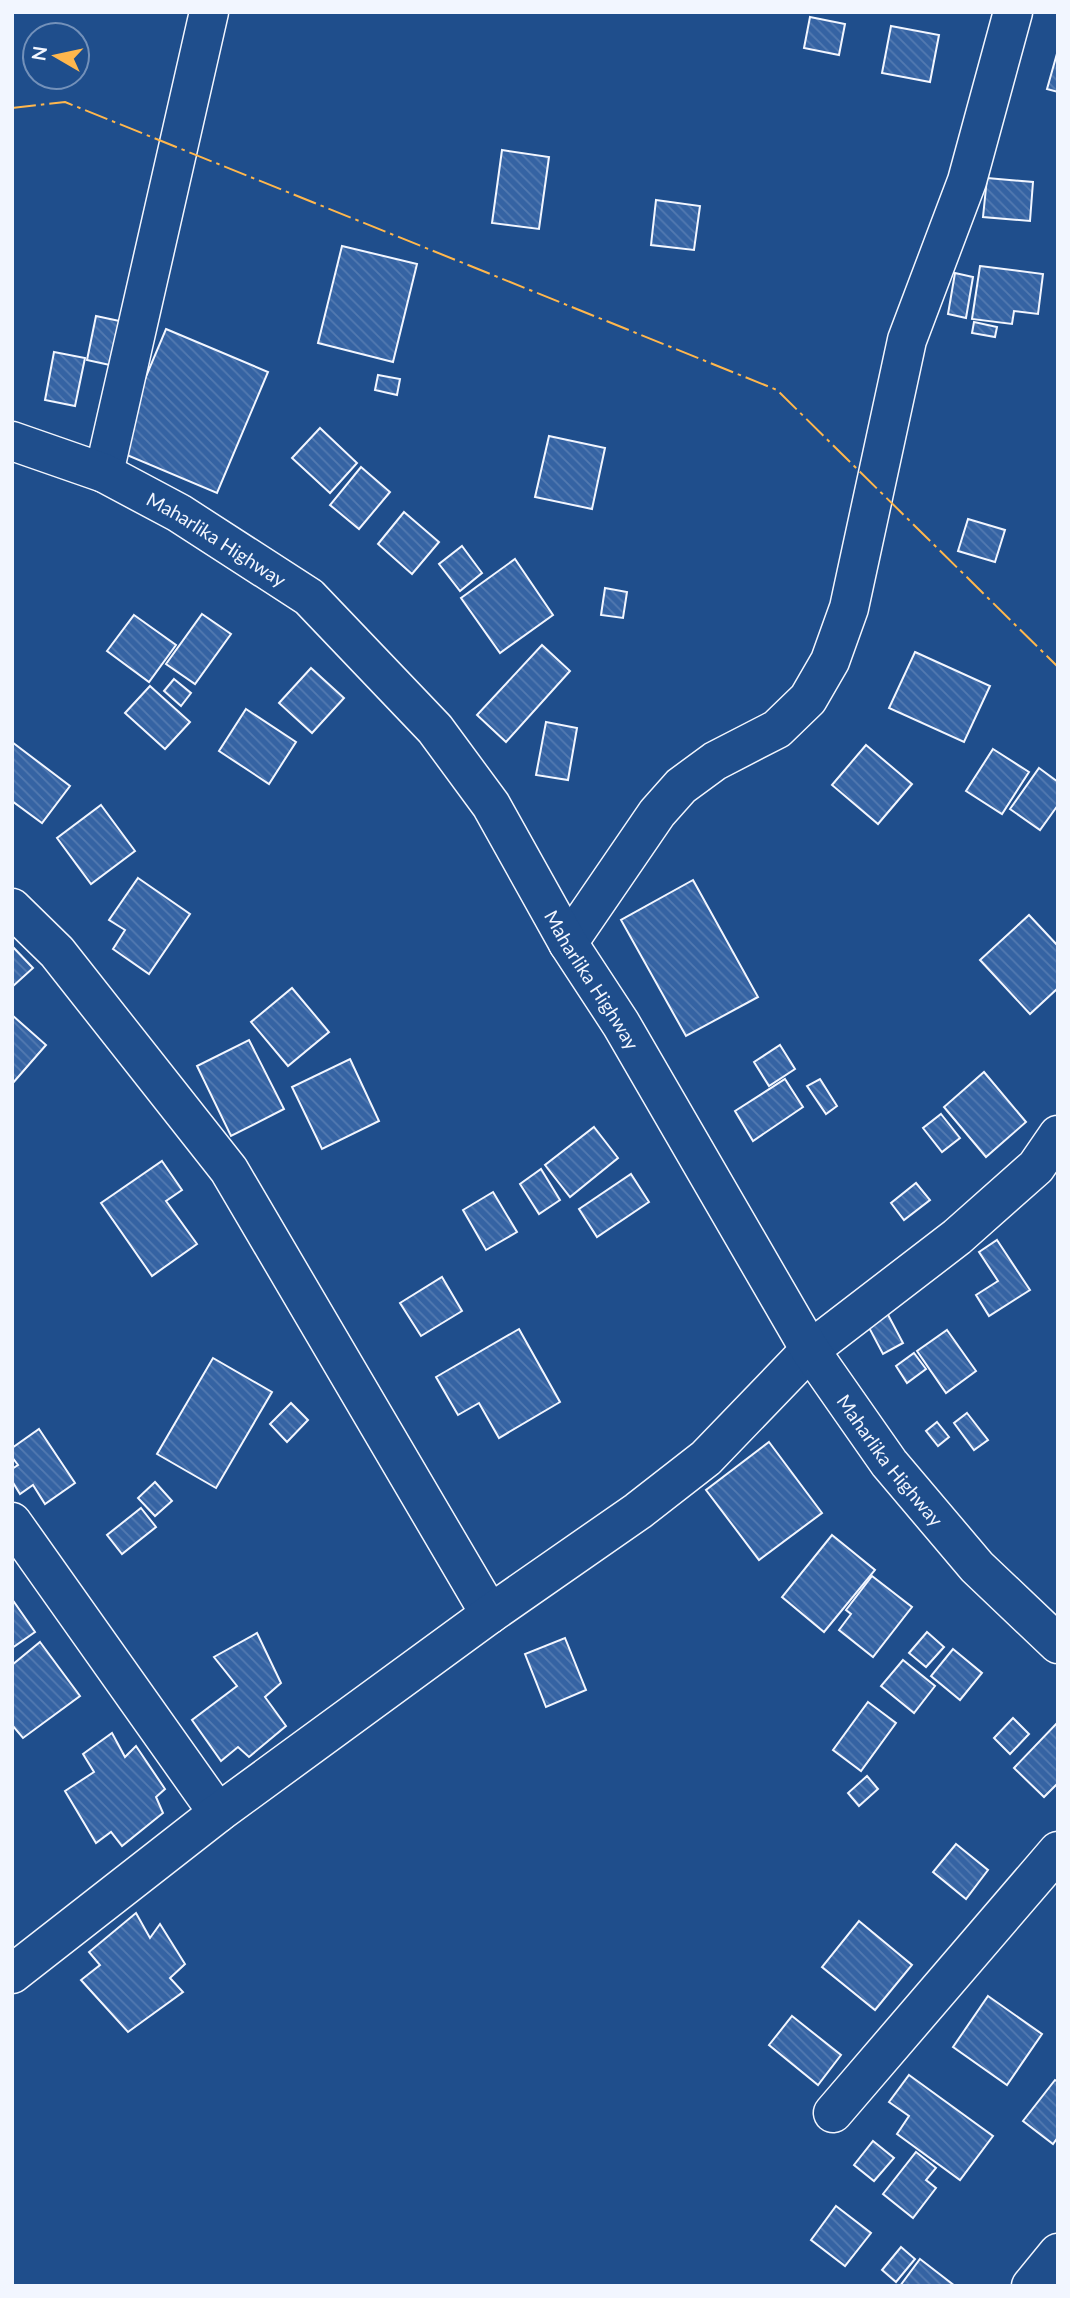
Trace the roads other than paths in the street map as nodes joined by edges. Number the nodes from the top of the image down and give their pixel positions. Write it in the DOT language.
graph roads {
  1 [pos="209,12"];
  2 [pos="1013,12"];
  3 [pos="12,441"];
  4 [pos="104,473"];
  5 [pos="12,908"];
  6 [pos="568,943"];
  7 [pos="1058,1135"];
  8 [pos="810,1350"];
  9 [pos="15,1533"];
  10 [pos="490,1614"];
  11 [pos="1058,1644"];
  12 [pos="218,1813"];
  13 [pos="1058,1851"];
  14 [pos="12,1974"];
  15 [pos="833,2113"];
  16 [pos="1058,2253"];
  17 [pos="1031,2286"];
  1 -- 4 [label="main road"];
  2 -- 6 [label="main road"];
  3 -- 4 [label="main road, Maharlika Highway"];
  4 -- 6 [label="main road, Maharlika Highway"];
  5 -- 10 [label="main road"];
  6 -- 8 [label="main road, Maharlika Highway"];
  7 -- 8 [label="main road"];
  8 -- 10 [label="main road"];
  8 -- 11 [label="main road, Maharlika Highway"];
  9 -- 12 [label="main road"];
  10 -- 12 [label="main road"];
  12 -- 14 [label="main road"];
  13 -- 15 [label="main road"];
  16 -- 17 [label="main road"];
}
